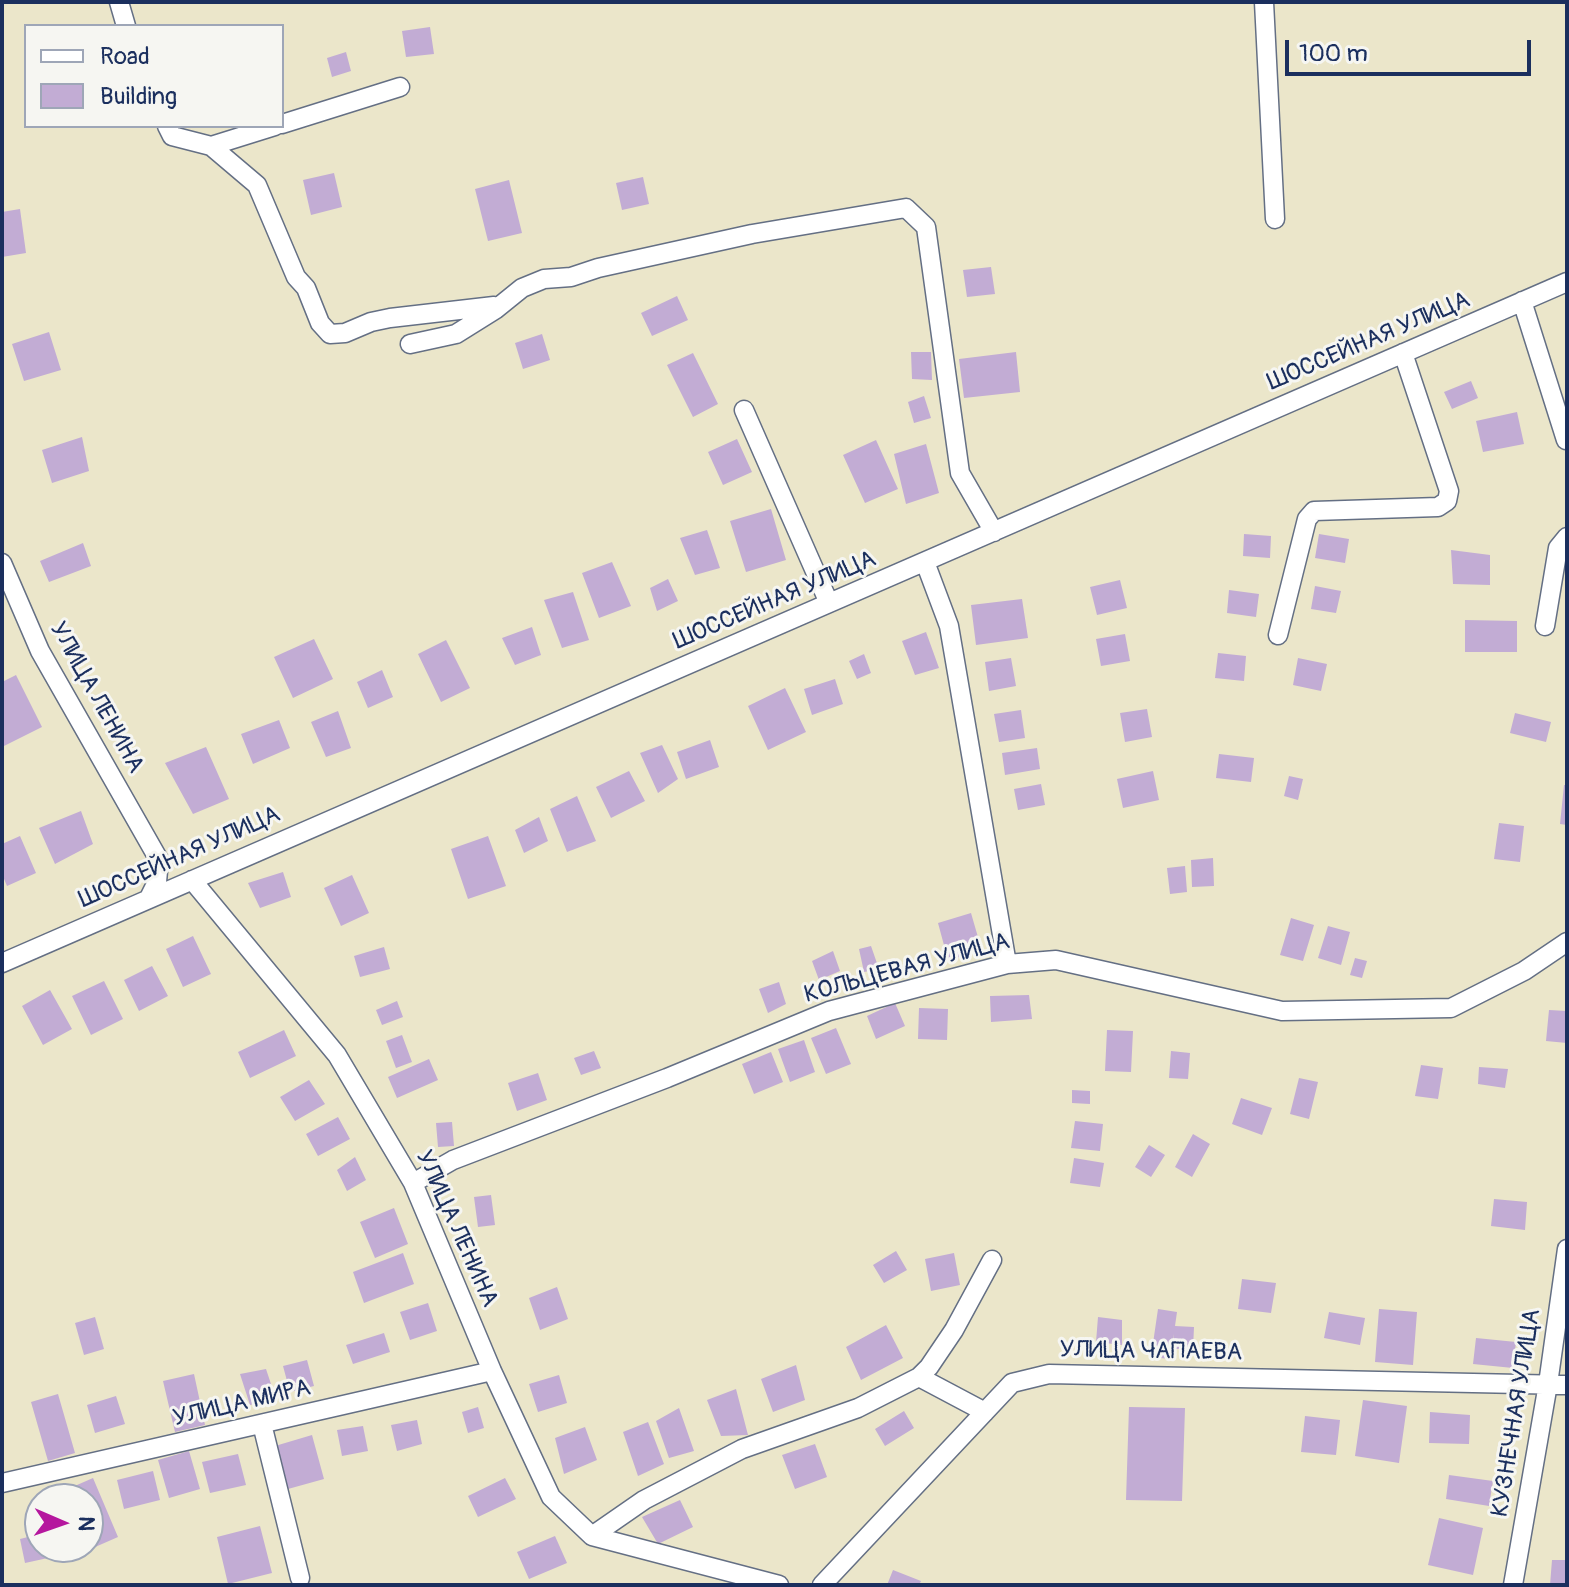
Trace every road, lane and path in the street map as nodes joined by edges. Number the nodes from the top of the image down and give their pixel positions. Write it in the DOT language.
graph roads {
  1 [pos="119,2"];
  2 [pos="1264,2"];
  3 [pos="125,24"];
  4 [pos="400,87"];
  5 [pos="284,123"];
  6 [pos="168,128"];
  7 [pos="269,128"];
  8 [pos="211,146"];
  9 [pos="1275,219"];
  10 [pos="1567,282"];
  11 [pos="1522,301"];
  12 [pos="501,305"];
  13 [pos="410,344"];
  14 [pos="1403,353"];
  15 [pos="744,410"];
  16 [pos="1566,440"];
  17 [pos="994,532"];
  18 [pos="1567,537"];
  19 [pos="925,562"];
  20 [pos="2,563"];
  21 [pos="829,603"];
  22 [pos="1545,626"];
  23 [pos="1278,635"];
  24 [pos="192,880"];
  25 [pos="149,898"];
  26 [pos="1567,942"];
  27 [pos="2,963"];
  28 [pos="1007,964"];
  29 [pos="413,1183"];
  30 [pos="1567,1249"];
  31 [pos="992,1260"];
  32 [pos="492,1371"];
  33 [pos="919,1377"];
  34 [pos="1558,1384"];
  35 [pos="985,1412"];
  36 [pos="262,1424"];
  37 [pos="2,1483"];
  38 [pos="592,1536"];
  39 [pos="300,1578"];
  40 [pos="779,1585"];
  41 [pos="822,1585"];
  42 [pos="1513,1585"];
  1 -- 3 [label="street"];
  2 -- 9 [label="street"];
  4 -- 5 [label="street"];
  6 -- 8 [label="street"];
  7 -- 8 [label="street"];
  8 -- 12 [label="street"];
  10 -- 11 [label="street, ШОССЕЙНАЯ УЛИЦА"];
  11 -- 14 [label="street, ШОССЕЙНАЯ УЛИЦА"];
  11 -- 16 [label="street"];
  12 -- 13 [label="street"];
  12 -- 17 [label="street"];
  14 -- 17 [label="street, ШОССЕЙНАЯ УЛИЦА"];
  14 -- 23 [label="street"];
  15 -- 21 [label="street"];
  17 -- 19 [label="street, ШОССЕЙНАЯ УЛИЦА"];
  18 -- 22 [label="street"];
  19 -- 21 [label="street, ШОССЕЙНАЯ УЛИЦА"];
  19 -- 28 [label="street"];
  20 -- 25 [label="street, УЛИЦА ЛЕНИНА"];
  21 -- 24 [label="street, ШОССЕЙНАЯ УЛИЦА"];
  24 -- 25 [label="street, ШОССЕЙНАЯ УЛИЦА"];
  24 -- 29 [label="street, УЛИЦА ЛЕНИНА"];
  25 -- 27 [label="street, ШОССЕЙНАЯ УЛИЦА"];
  26 -- 28 [label="street, КОЛЬЦЕВАЯ УЛИЦА"];
  28 -- 29 [label="street, КОЛЬЦЕВАЯ УЛИЦА"];
  29 -- 32 [label="street, УЛИЦА ЛЕНИНА"];
  30 -- 34 [label="street, КУЗНЕЧНАЯ УЛИЦА"];
  31 -- 33 [label="street"];
  32 -- 36 [label="street, УЛИЦА МИРА"];
  32 -- 38 [label="street, УЛИЦА ЛЕНИНА"];
  33 -- 35 [label="street"];
  33 -- 38 [label="street"];
  34 -- 35 [label="street, УЛИЦА ЧАПАЕВА"];
  34 -- 42 [label="street, КУЗНЕЧНАЯ УЛИЦА"];
  35 -- 41 [label="street, УЛИЦА ЧАПАЕВА"];
  36 -- 37 [label="street, УЛИЦА МИРА"];
  36 -- 39 [label="street"];
  38 -- 40 [label="street"];
}
